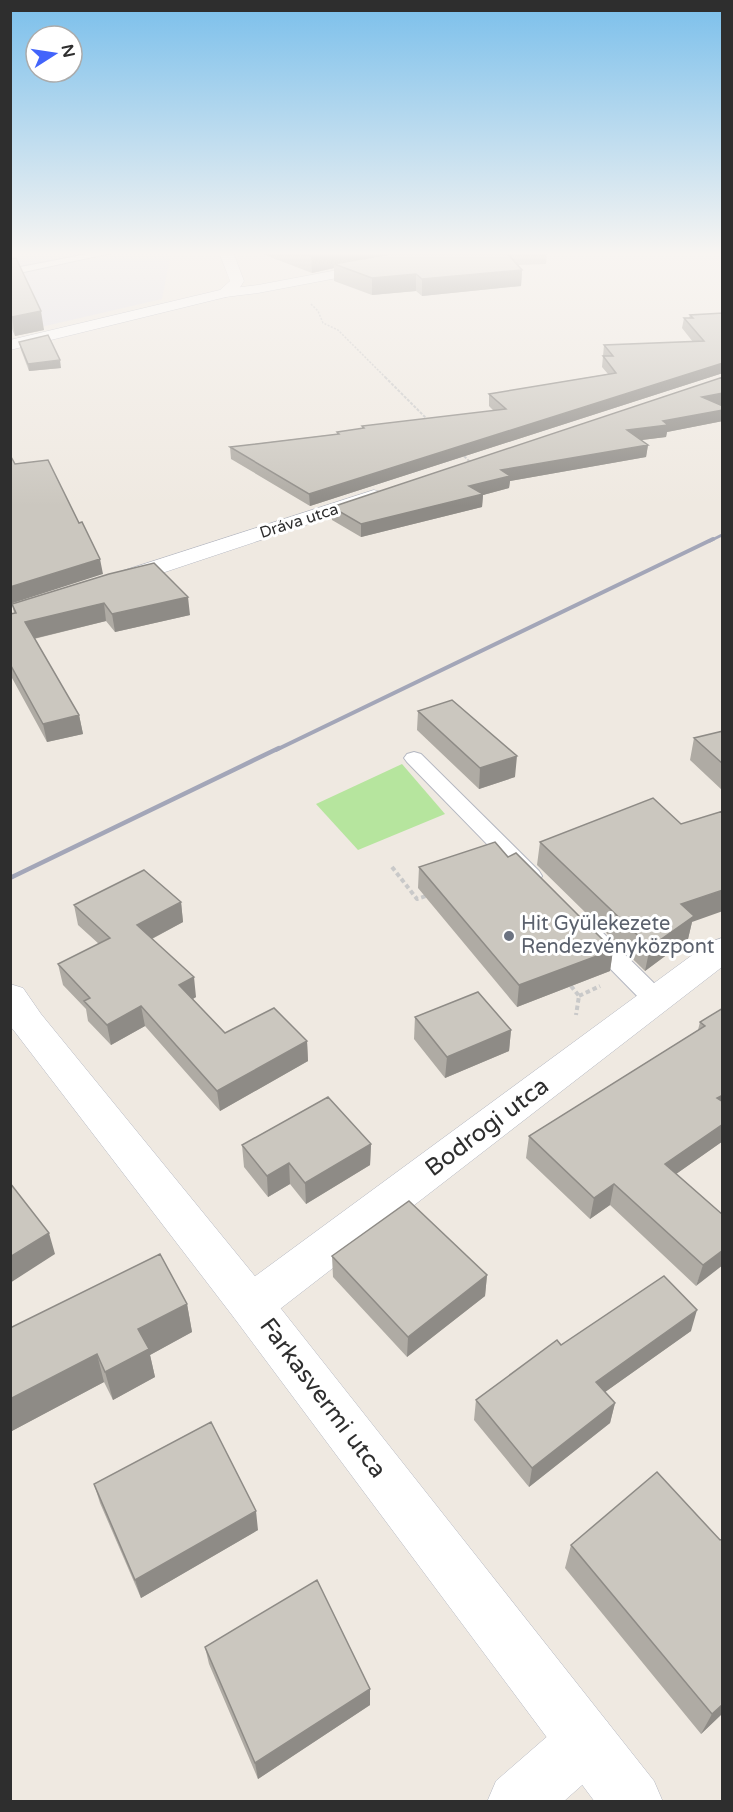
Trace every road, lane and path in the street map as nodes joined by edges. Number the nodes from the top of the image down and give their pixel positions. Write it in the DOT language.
graph roads {
  1 [pos="45,337"];
  2 [pos="344,337"];
  3 [pos="10,345"];
  4 [pos="429,422"];
  5 [pos="454,447"];
  6 [pos="471,463"];
  7 [pos="396,489"];
  8 [pos="99,586"];
  9 [pos="414,758"];
  10 [pos="392,867"];
  11 [pos="546,891"];
  12 [pos="426,896"];
  13 [pos="580,925"];
  14 [pos="723,950"];
  15 [pos="10,997"];
  16 [pos="656,1000"];
  17 [pos="251,1305"];
  18 [pos="586,1742"];
  19 [pos="517,1802"];
  20 [pos="633,1802"];
  1 -- 3 [label="street"];
  2 -- 4 [label="path"];
  5 -- 6 [label="path"];
  7 -- 8 [label="street, Dráva utca"];
  9 -- 11 [label="lane"];
  10 -- 12 [label="path"];
  13 -- 16 [label="lane"];
  14 -- 16 [label="street, Bodrogi utca"];
  15 -- 17 [label="street, Farkasvermi utca"];
  16 -- 17 [label="street, Bodrogi utca"];
  17 -- 18 [label="street, Farkasvermi utca"];
  18 -- 19 [label="street"];
  18 -- 20 [label="street, Farkasvermi utca"];
}
